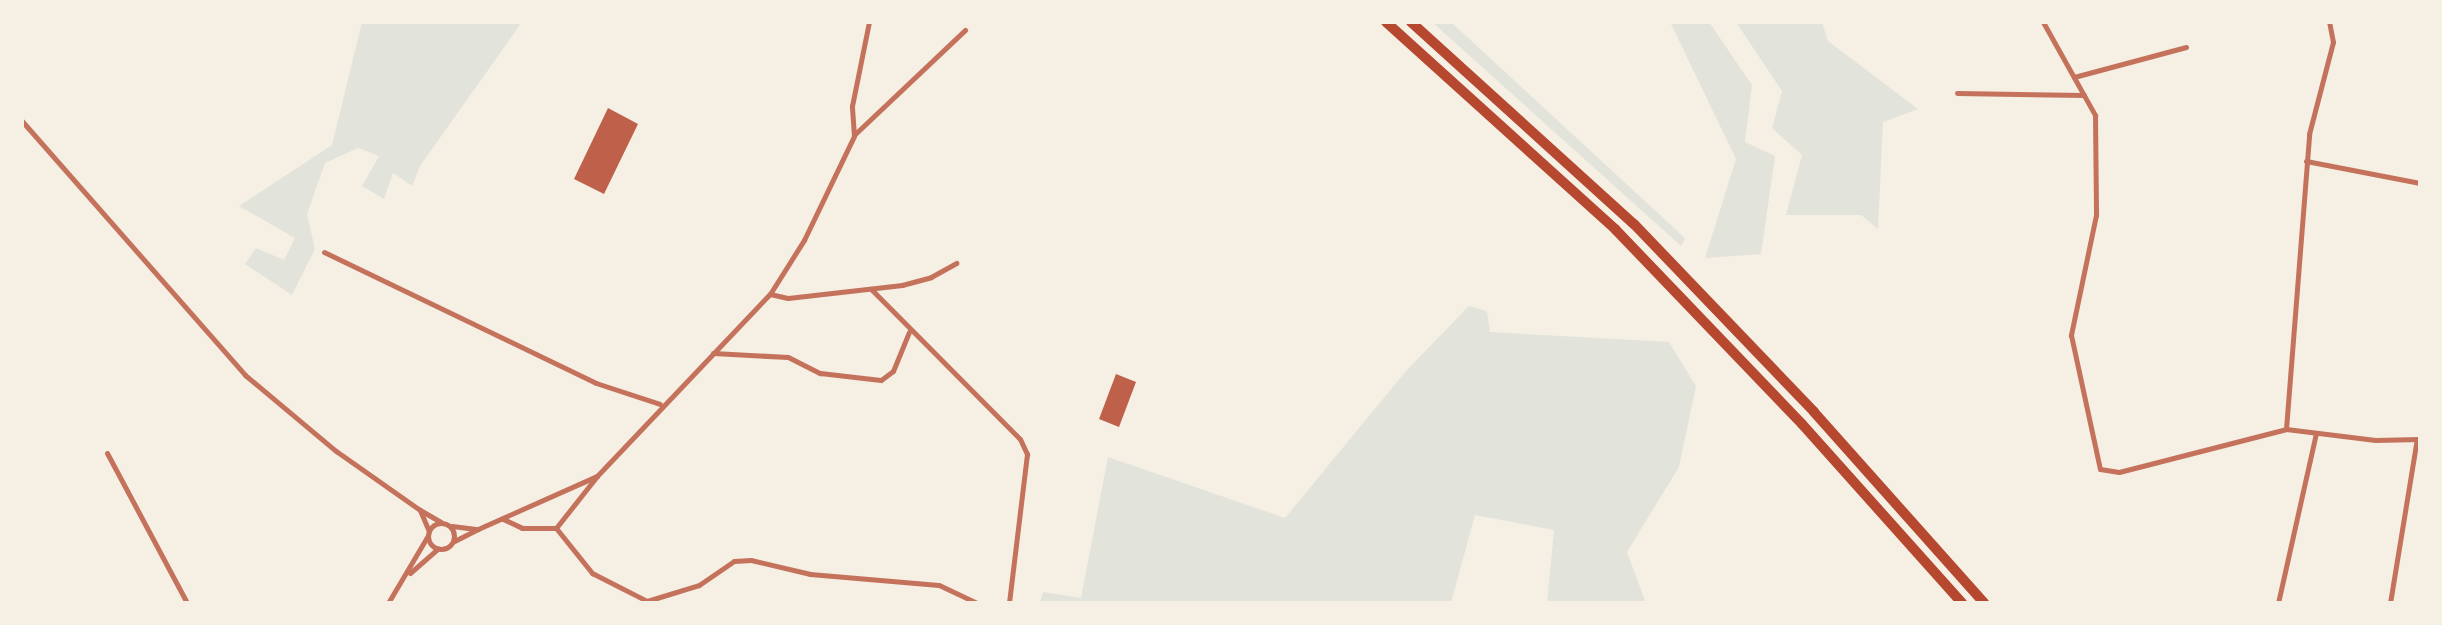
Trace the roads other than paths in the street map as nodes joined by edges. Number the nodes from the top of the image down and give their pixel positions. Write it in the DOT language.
graph roads {
  1 [pos="869,22"];
  2 [pos="1386,22"];
  3 [pos="1411,22"];
  4 [pos="2043,22"];
  5 [pos="2329,22"];
  6 [pos="965,30"];
  7 [pos="2186,47"];
  8 [pos="2074,77"];
  9 [pos="1957,93"];
  10 [pos="2085,95"];
  11 [pos="22,121"];
  12 [pos="854,136"];
  13 [pos="2306,161"];
  14 [pos="2420,183"];
  15 [pos="324,252"];
  16 [pos="956,263"];
  17 [pos="871,289"];
  18 [pos="770,294"];
  19 [pos="909,332"];
  20 [pos="713,353"];
  21 [pos="660,404"];
  22 [pos="2286,429"];
  23 [pos="2316,433"];
  24 [pos="2418,439"];
  25 [pos="107,453"];
  26 [pos="597,476"];
  27 [pos="420,510"];
  28 [pos="503,519"];
  29 [pos="442,523"];
  30 [pos="450,526"];
  31 [pos="556,528"];
  32 [pos="478,529"];
  33 [pos="428,534"];
  34 [pos="453,542"];
  35 [pos="438,549"];
  36 [pos="401,582"];
  37 [pos="187,603"];
  38 [pos="388,603"];
  39 [pos="977,603"];
  40 [pos="1009,603"];
  41 [pos="1962,603"];
  42 [pos="1984,603"];
  43 [pos="2278,603"];
  44 [pos="2390,603"];
  1 -- 12 [label="street"];
  2 -- 41 [label="highway"];
  3 -- 42 [label="highway"];
  4 -- 8 [label="street"];
  5 -- 13 [label="street"];
  6 -- 12 [label="street"];
  7 -- 8 [label="street"];
  8 -- 10 [label="street"];
  9 -- 10 [label="street"];
  10 -- 22 [label="street"];
  11 -- 27 [label="street"];
  12 -- 18 [label="street"];
  13 -- 14 [label="street"];
  13 -- 22 [label="street"];
  15 -- 21 [label="street"];
  16 -- 17 [label="street"];
  17 -- 18 [label="street"];
  17 -- 19 [label="street"];
  18 -- 20 [label="street"];
  19 -- 20 [label="street"];
  19 -- 40 [label="street"];
  20 -- 21 [label="street"];
  21 -- 26 [label="street"];
  22 -- 23 [label="street"];
  23 -- 24 [label="street"];
  23 -- 43 [label="street"];
  24 -- 44 [label="street"];
  25 -- 37 [label="street"];
  26 -- 28 [label="street"];
  26 -- 31 [label="street"];
  27 -- 29 [label="street"];
  27 -- 33 [label="street"];
  28 -- 31 [label="street"];
  28 -- 32 [label="street"];
  29 -- 30 [label="street"];
  29 -- 33 [label="street"];
  30 -- 32 [label="street"];
  30 -- 34 [label="street"];
  31 -- 39 [label="street"];
  32 -- 34 [label="street"];
  33 -- 35 [label="street"];
  33 -- 36 [label="street"];
  34 -- 35 [label="street"];
  35 -- 36 [label="street"];
  36 -- 38 [label="street"];
}
